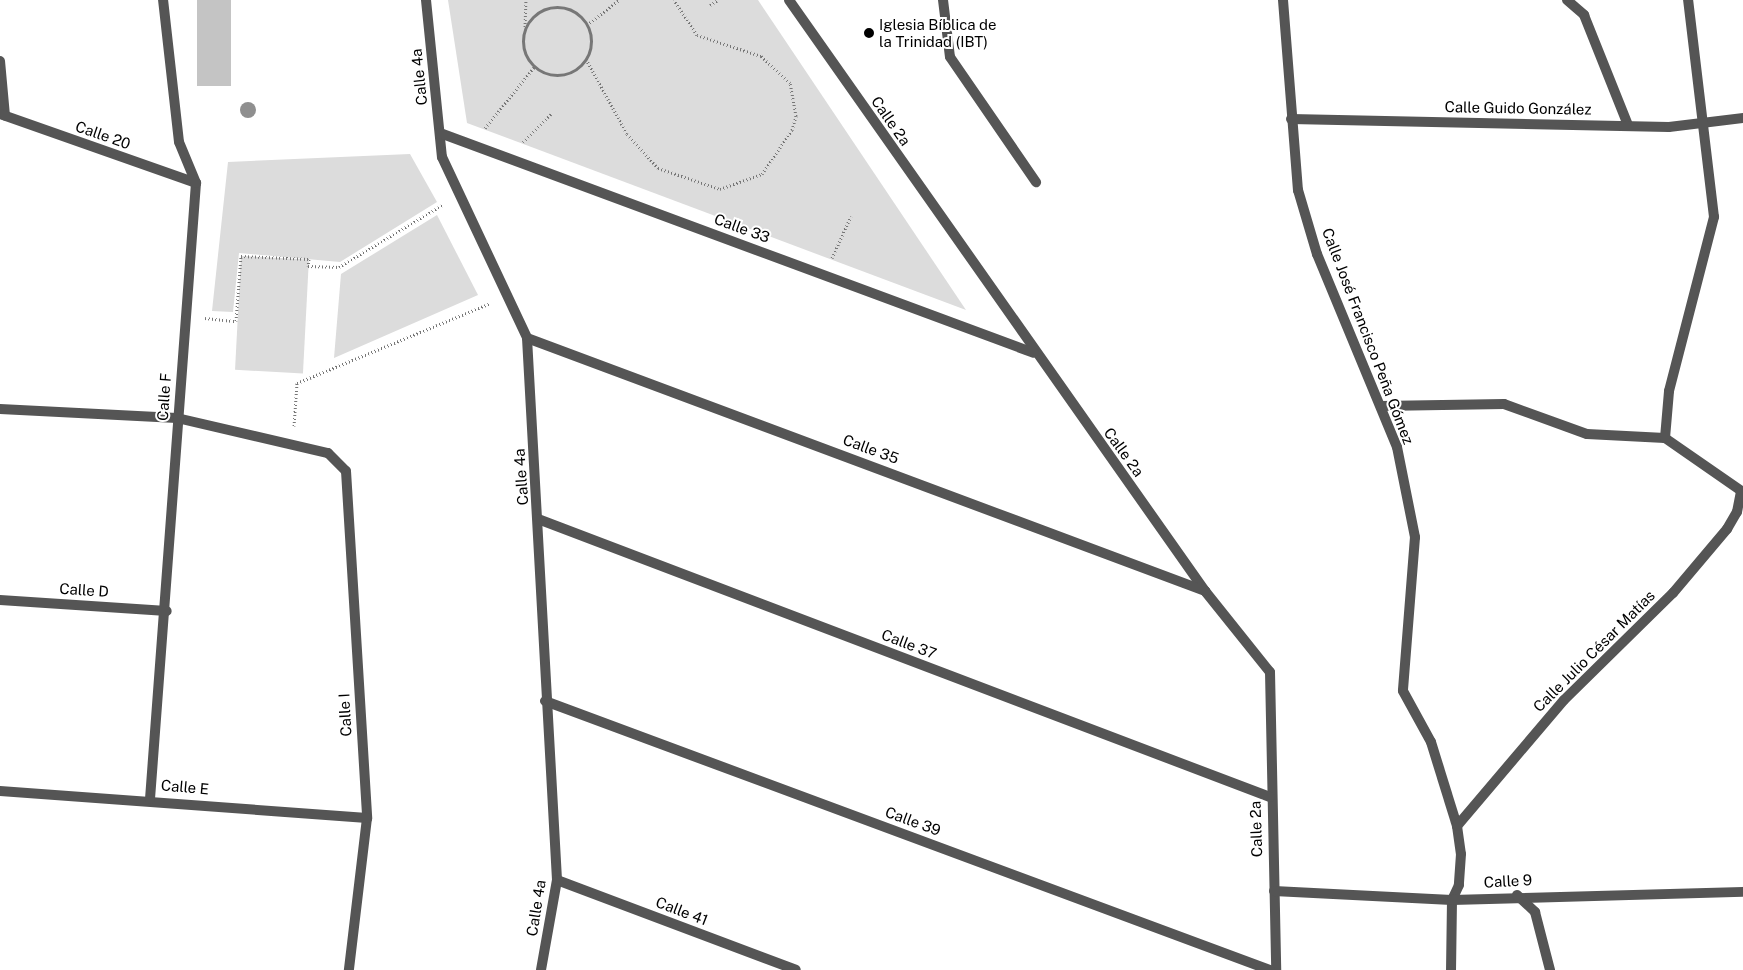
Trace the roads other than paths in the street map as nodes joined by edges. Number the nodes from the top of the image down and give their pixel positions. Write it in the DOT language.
graph roads {
  1 [pos="163,0"];
  2 [pos="426,0"];
  3 [pos="790,0"];
  4 [pos="942,0"];
  5 [pos="1283,0"];
  6 [pos="1567,0"];
  7 [pos="1688,0"];
  8 [pos="0,61"];
  9 [pos="3,115"];
  10 [pos="1743,118"];
  11 [pos="1291,119"];
  12 [pos="1700,124"];
  13 [pos="1628,125"];
  14 [pos="440,133"];
  15 [pos="1036,182"];
  16 [pos="196,183"];
  17 [pos="527,338"];
  18 [pos="1034,353"];
  19 [pos="1381,406"];
  20 [pos="0,409"];
  21 [pos="177,418"];
  22 [pos="1665,438"];
  23 [pos="1742,492"];
  24 [pos="538,519"];
  25 [pos="1205,591"];
  26 [pos="0,600"];
  27 [pos="167,611"];
  28 [pos="545,701"];
  29 [pos="0,791"];
  30 [pos="1270,797"];
  31 [pos="150,799"];
  32 [pos="366,818"];
  33 [pos="1457,826"];
  34 [pos="557,880"];
  35 [pos="1274,891"];
  36 [pos="1743,892"];
  37 [pos="1517,895"];
  38 [pos="1452,900"];
  39 [pos="349,970"];
  40 [pos="541,970"];
  41 [pos="796,970"];
  42 [pos="1270,970"];
  43 [pos="1276,970"];
  44 [pos="1451,970"];
  45 [pos="1550,970"];
  1 -- 16 [label="street, Calle F"];
  2 -- 14 [label="street, Calle 4a"];
  3 -- 18 [label="street, Calle 2a"];
  4 -- 15 [label="street"];
  5 -- 11 [label="street, Calle José Francisco Peña Gómez"];
  6 -- 13 [label="street"];
  7 -- 12 [label="street"];
  8 -- 9 [label="street"];
  9 -- 16 [label="street, Calle 20"];
  10 -- 12 [label="street, Calle Guido González"];
  11 -- 13 [label="street, Calle Guido González"];
  11 -- 19 [label="street, Calle José Francisco Peña Gómez"];
  12 -- 13 [label="street, Calle Guido González"];
  12 -- 22 [label="street"];
  14 -- 17 [label="street, Calle 4a"];
  14 -- 18 [label="street, Calle 33"];
  16 -- 21 [label="street, Calle F"];
  17 -- 24 [label="street, Calle 4a"];
  17 -- 25 [label="street, Calle 35"];
  18 -- 25 [label="street, Calle 2a"];
  19 -- 22 [label="street"];
  19 -- 33 [label="street, Calle José Francisco Peña Gómez"];
  20 -- 21 [label="street"];
  21 -- 27 [label="street, Calle F"];
  21 -- 32 [label="street, Calle I"];
  22 -- 23 [label="street"];
  23 -- 33 [label="street, Calle Julio César Matías"];
  24 -- 28 [label="street, Calle 4a"];
  24 -- 30 [label="street, Calle 37"];
  25 -- 30 [label="street, Calle 2a"];
  26 -- 27 [label="street, Calle D"];
  27 -- 31 [label="street, Calle F"];
  28 -- 34 [label="street, Calle 4a"];
  28 -- 42 [label="street, Calle 39"];
  29 -- 31 [label="street, Calle E"];
  30 -- 35 [label="street, Calle 2a"];
  31 -- 32 [label="street, Calle E"];
  32 -- 39 [label="street, Calle I"];
  33 -- 38 [label="street, Calle José Francisco Peña Gómez"];
  34 -- 40 [label="street, Calle 4a"];
  34 -- 41 [label="street, Calle 41"];
  35 -- 38 [label="street, Calle 9"];
  35 -- 43 [label="street, Calle 2a"];
  36 -- 37 [label="street, Calle 9"];
  37 -- 38 [label="street, Calle 9"];
  37 -- 45 [label="street"];
  38 -- 44 [label="street, Calle José Francisco Peña Gómez"];
}
